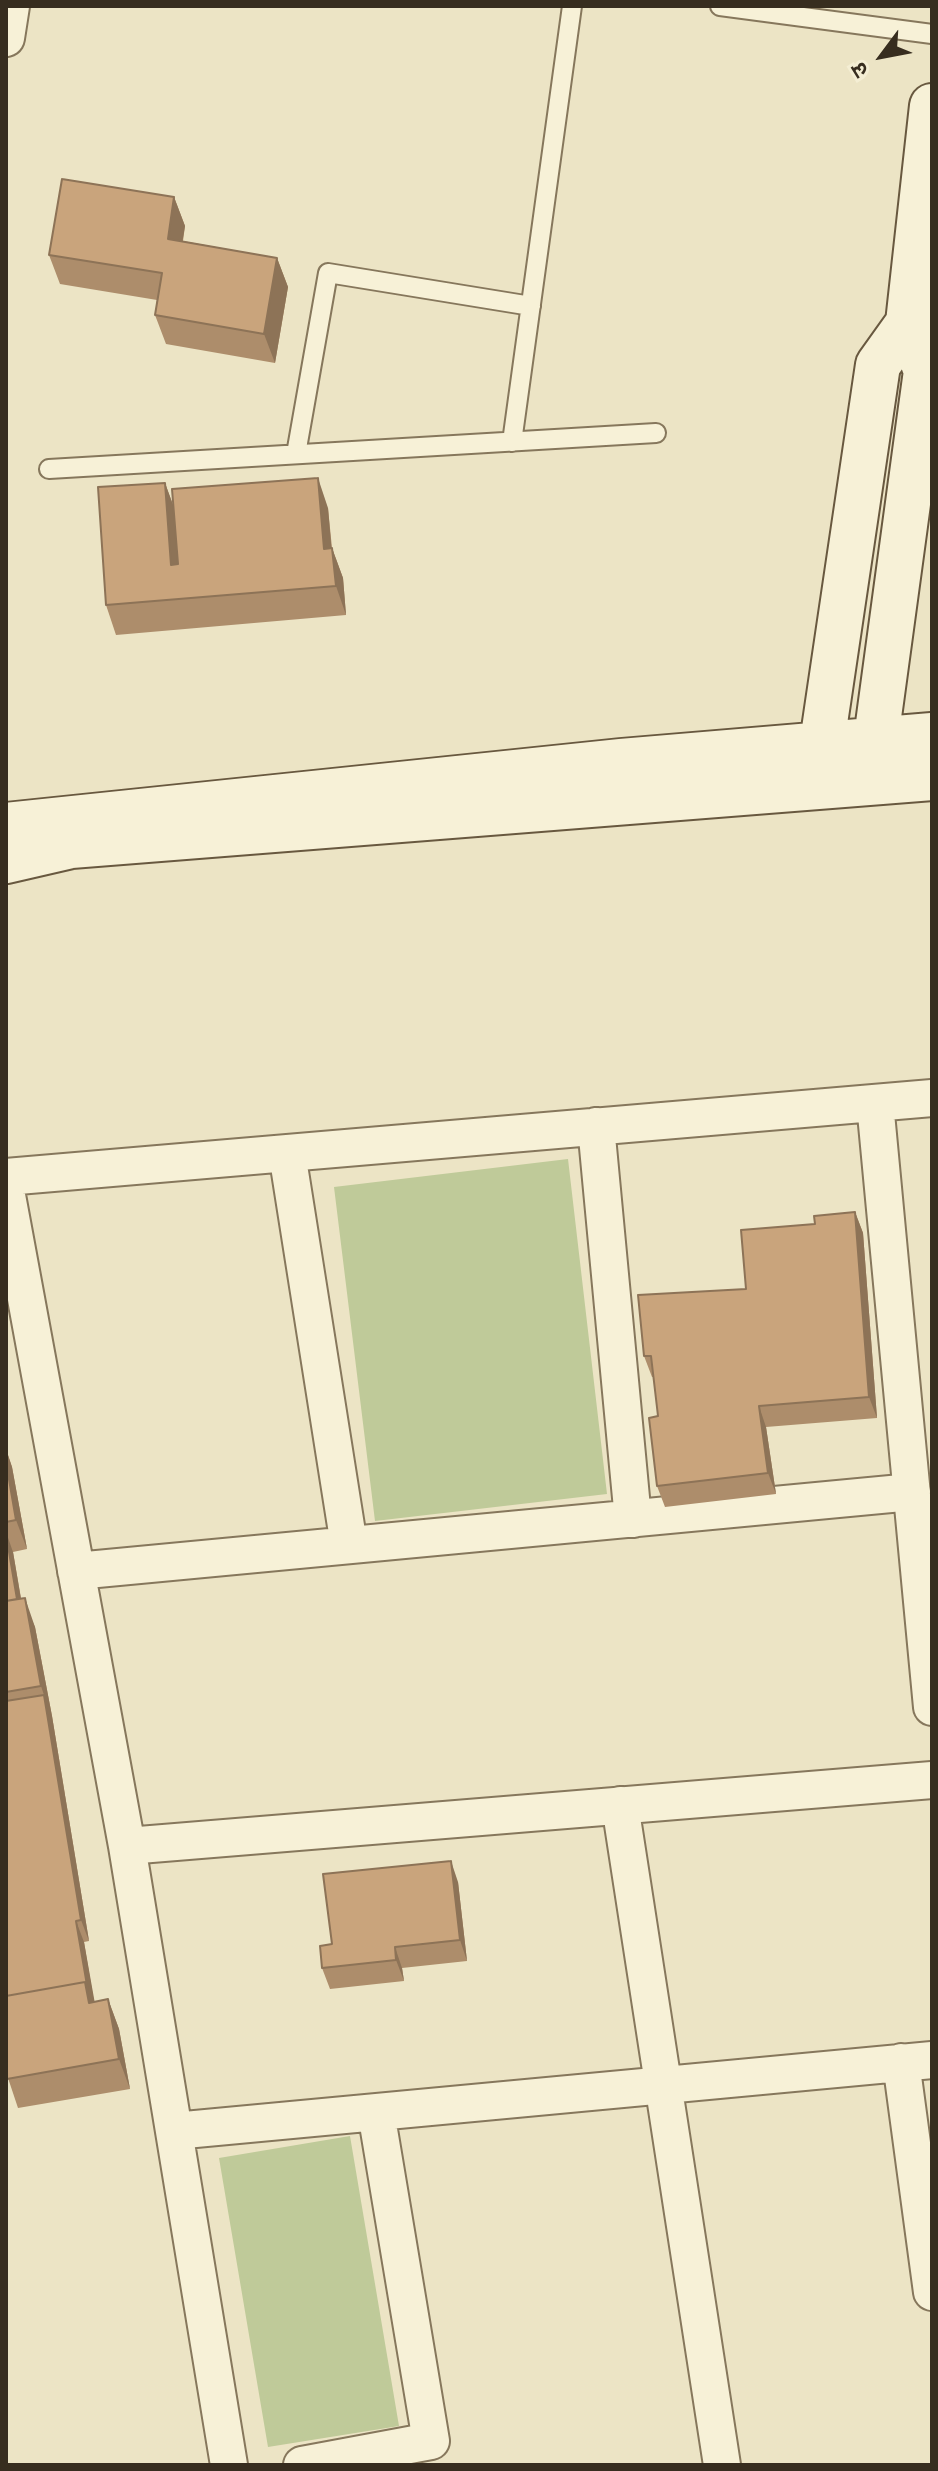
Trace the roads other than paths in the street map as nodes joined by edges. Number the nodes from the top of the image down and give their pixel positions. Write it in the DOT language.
graph roads {
  1 [pos="11,6"];
  2 [pos="572,6"];
  3 [pos="720,6"];
  4 [pos="932,34"];
  5 [pos="6,38"];
  6 [pos="932,106"];
  7 [pos="531,306"];
  8 [pos="908,323"];
  9 [pos="656,433"];
  10 [pos="512,442"];
  11 [pos="296,454"];
  12 [pos="49,469"];
  13 [pos="932,735"];
  14 [pos="875,740"];
  15 [pos="819,765"];
  16 [pos="932,778"];
  17 [pos="871,782"];
  18 [pos="6,825"];
  19 [pos="6,861"];
  20 [pos="932,1098"];
  21 [pos="875,1103"];
  22 [pos="596,1126"];
  23 [pos="287,1153"];
  24 [pos="6,1177"];
  25 [pos="6,1190"];
  26 [pos="912,1492"];
  27 [pos="633,1519"];
  28 [pos="349,1545"];
  29 [pos="76,1571"];
  30 [pos="932,1707"];
  31 [pos="932,1780"];
  32 [pos="620,1805"];
  33 [pos="127,1846"];
  34 [pos="917,2061"];
  35 [pos="663,2085"];
  36 [pos="376,2112"];
  37 [pos="174,2131"];
  38 [pos="932,2292"];
  39 [pos="229,2465"];
  40 [pos="302,2465"];
  41 [pos="722,2465"];
  1 -- 5 [label="street"];
  2 -- 7 [label="lane"];
  3 -- 4 [label="lane"];
  6 -- 8 [label="main road"];
  7 -- 10 [label="lane"];
  7 -- 11 [label="lane"];
  8 -- 14 [label="main road"];
  8 -- 15 [label="main road"];
  9 -- 10 [label="lane"];
  10 -- 11 [label="lane"];
  11 -- 12 [label="lane"];
  13 -- 14 [label="main road"];
  14 -- 15 [label="main road"];
  14 -- 17 [label="main road"];
  15 -- 17 [label="main road"];
  15 -- 18 [label="main road"];
  15 -- 19 [label="main road"];
  16 -- 17 [label="main road"];
  20 -- 21 [label="street"];
  21 -- 22 [label="street"];
  21 -- 26 [label="street"];
  22 -- 23 [label="street"];
  22 -- 27 [label="street"];
  23 -- 24 [label="street"];
  23 -- 28 [label="street"];
  25 -- 29 [label="street"];
  26 -- 27 [label="street"];
  26 -- 30 [label="street"];
  27 -- 28 [label="street"];
  28 -- 29 [label="street"];
  29 -- 33 [label="street"];
  31 -- 32 [label="street"];
  32 -- 33 [label="street"];
  32 -- 35 [label="street"];
  33 -- 37 [label="street"];
  34 -- 35 [label="street"];
  34 -- 38 [label="street"];
  35 -- 36 [label="street"];
  35 -- 41 [label="street"];
  36 -- 37 [label="street"];
  36 -- 40 [label="street"];
  37 -- 39 [label="street"];
}
